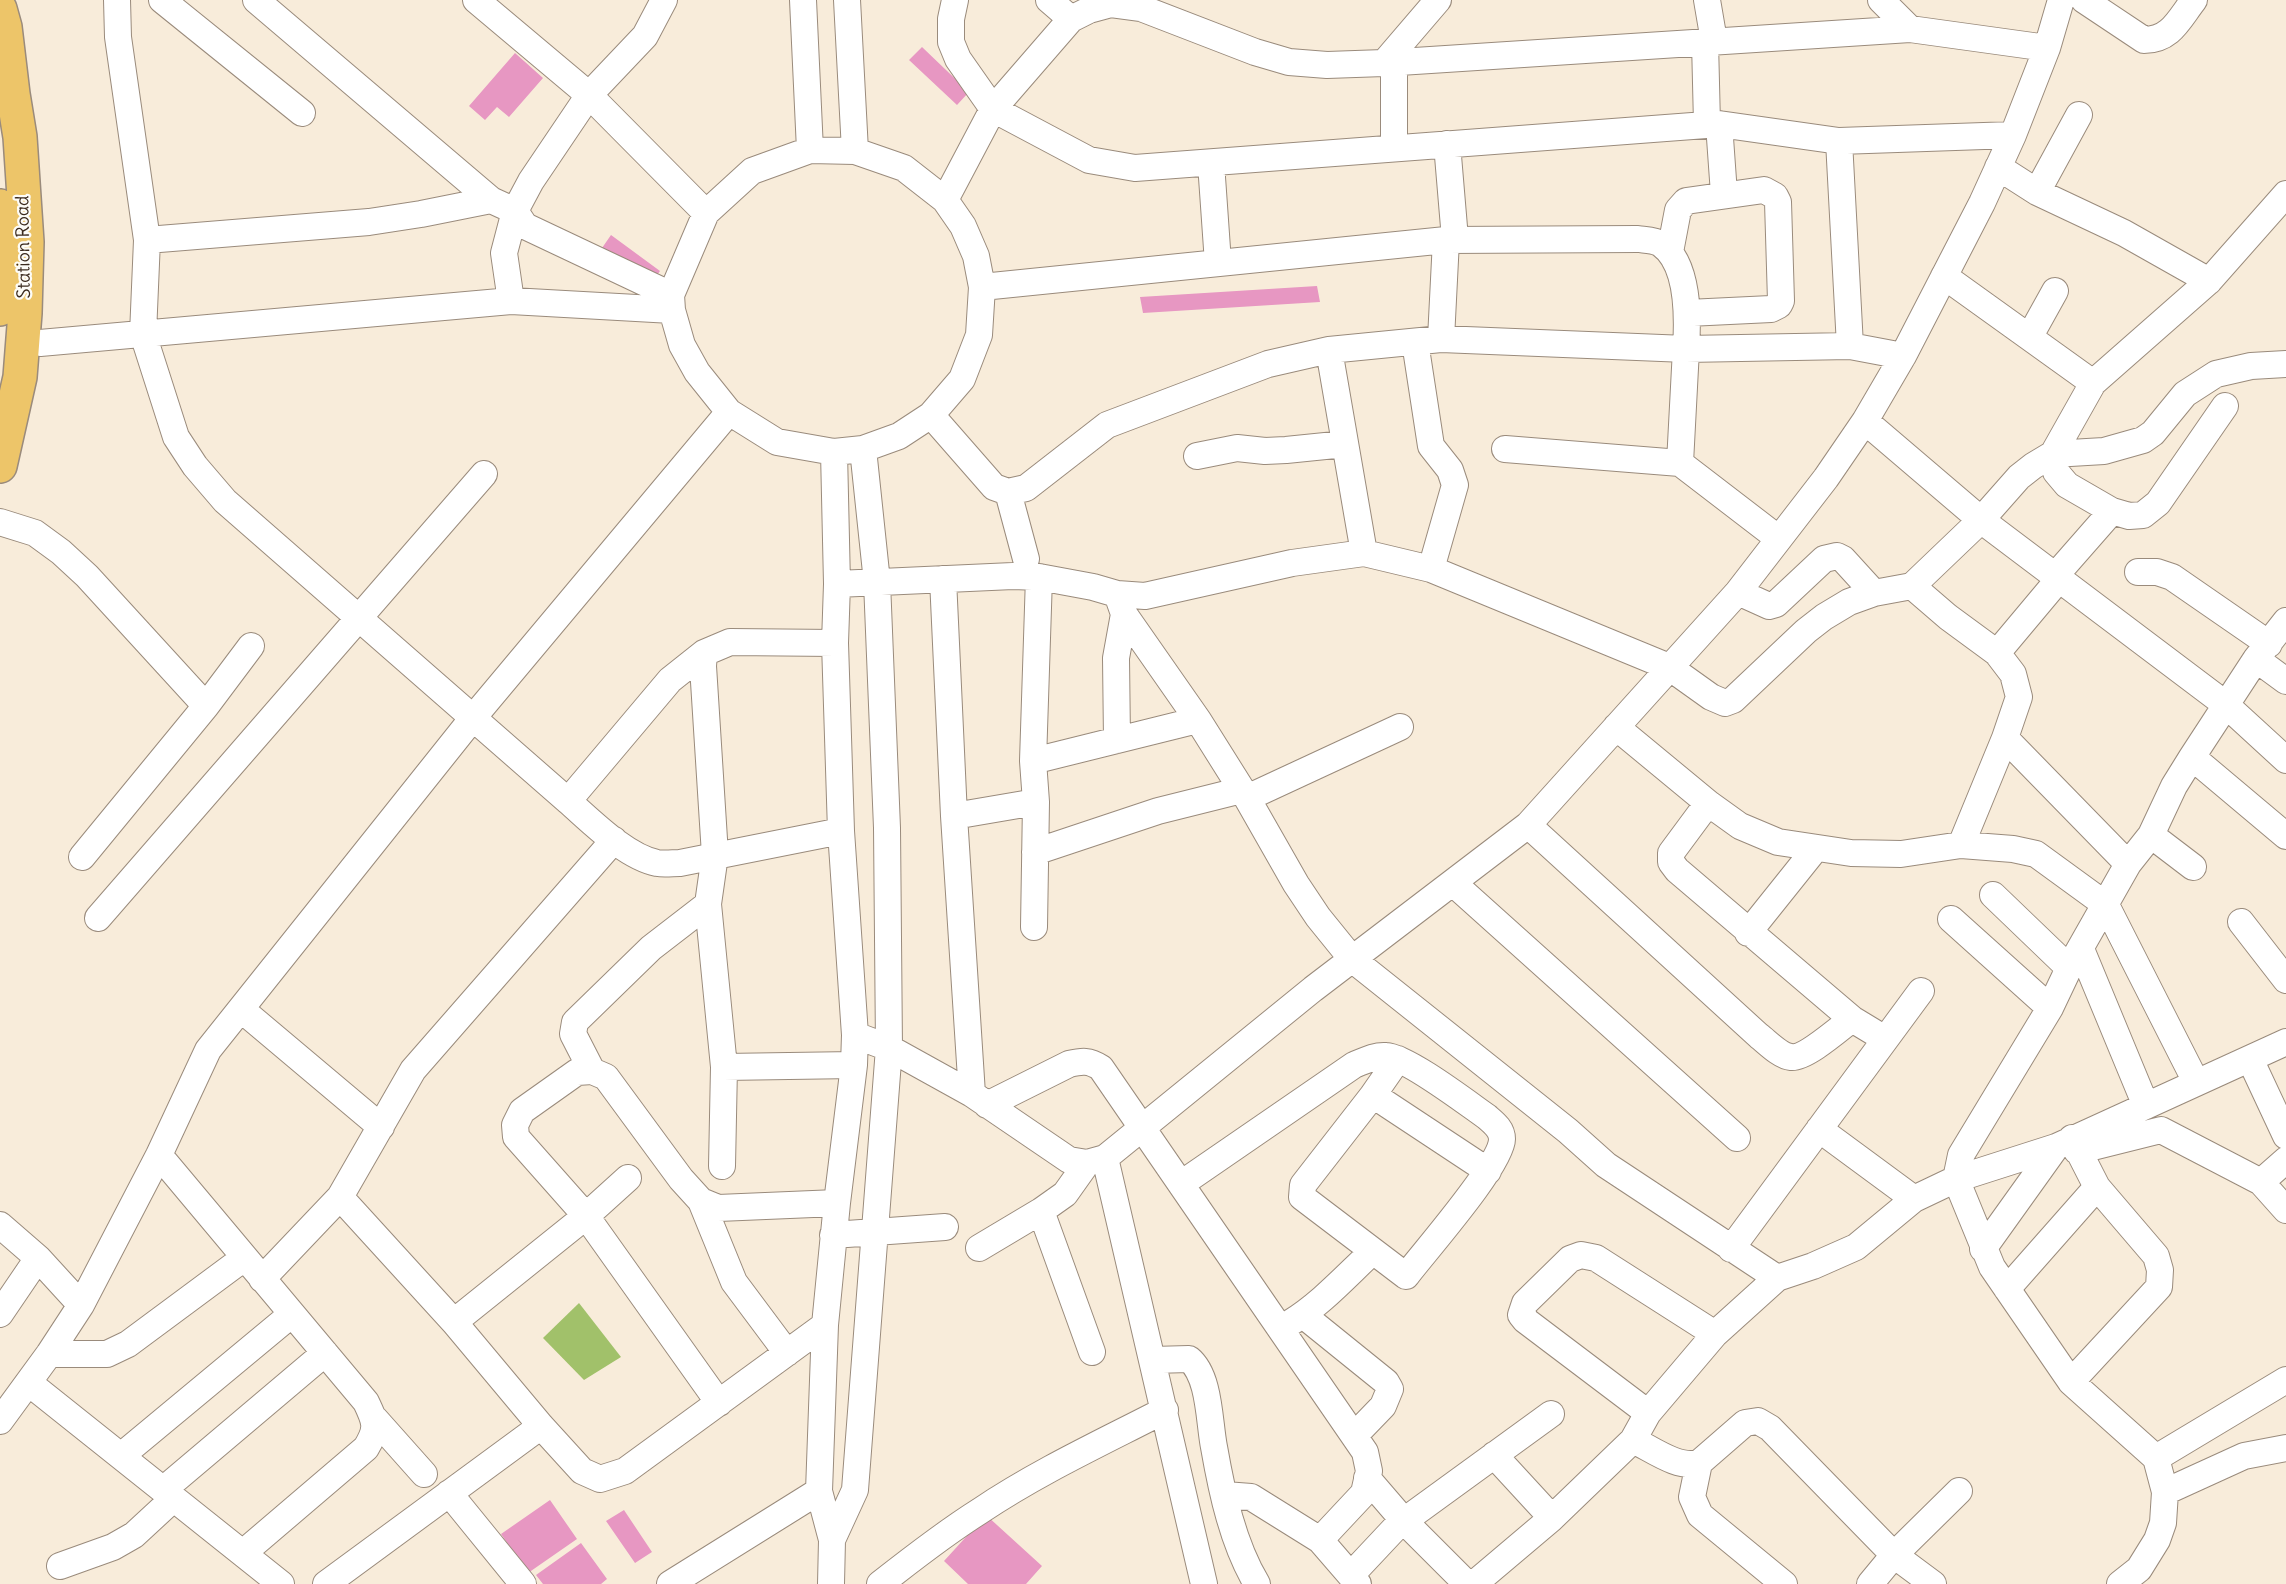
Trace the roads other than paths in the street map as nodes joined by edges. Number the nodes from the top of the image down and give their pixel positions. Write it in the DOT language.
graph roads {
  1 [pos="117,0"];
  2 [pos="162,0"];
  3 [pos="256,0"];
  4 [pos="476,0"];
  5 [pos="664,0"];
  6 [pos="803,0"];
  7 [pos="847,0"];
  8 [pos="955,0"];
  9 [pos="1049,0"];
  10 [pos="1438,0"];
  11 [pos="1707,0"];
  12 [pos="1881,0"];
  13 [pos="2061,0"];
  14 [pos="2084,0"];
  15 [pos="2194,0"];
  16 [pos="1138,4"];
  17 [pos="3,18"];
  18 [pos="1071,19"];
  19 [pos="1910,29"];
  20 [pos="1710,41"];
  21 [pos="2047,48"];
  22 [pos="1389,62"];
  23 [pos="589,95"];
  24 [pos="993,109"];
  25 [pos="302,112"];
  26 [pos="2079,115"];
  27 [pos="1713,124"];
  28 [pos="2013,135"];
  29 [pos="1839,141"];
  30 [pos="1447,144"];
  31 [pos="1394,148"];
  32 [pos="810,150"];
  33 [pos="855,151"];
  34 [pos="1211,162"];
  35 [pos="1998,167"];
  36 [pos="23,179"];
  37 [pos="2037,192"];
  38 [pos="1724,194"];
  39 [pos="2286,194"];
  40 [pos="491,200"];
  41 [pos="945,200"];
  42 [pos="515,211"];
  43 [pos="706,213"];
  44 [pos="7,216"];
  45 [pos="147,240"];
  46 [pos="1451,240"];
  47 [pos="1670,252"];
  48 [pos="1218,263"];
  49 [pos="1944,276"];
  50 [pos="2209,281"];
  51 [pos="982,287"];
  52 [pos="2055,291"];
  53 [pos="511,301"];
  54 [pos="671,303"];
  55 [pos="0,309"];
  56 [pos="1688,313"];
  57 [pos="143,334"];
  58 [pos="2030,336"];
  59 [pos="1441,339"];
  60 [pos="1415,342"];
  61 [pos="40,343"];
  62 [pos="1850,346"];
  63 [pos="1686,349"];
  64 [pos="1329,350"];
  65 [pos="1903,356"];
  66 [pos="2286,364"];
  67 [pos="2093,383"];
  68 [pos="0,405"];
  69 [pos="2225,406"];
  70 [pos="729,412"];
  71 [pos="931,415"];
  72 [pos="1865,421"];
  73 [pos="1345,444"];
  74 [pos="863,449"];
  75 [pos="1505,449"];
  76 [pos="834,452"];
  77 [pos="2053,454"];
  78 [pos="1197,456"];
  79 [pos="1680,463"];
  80 [pos="0,466"];
  81 [pos="484,474"];
  82 [pos="1008,492"];
  83 [pos="2112,511"];
  84 [pos="1981,520"];
  85 [pos="0,522"];
  86 [pos="1779,539"];
  87 [pos="1364,553"];
  88 [pos="1033,568"];
  89 [pos="1431,569"];
  90 [pos="2138,572"];
  91 [pos="2057,578"];
  92 [pos="943,579"];
  93 [pos="876,582"];
  94 [pos="837,584"];
  95 [pos="1912,586"];
  96 [pos="1738,592"];
  97 [pos="1874,593"];
  98 [pos="1120,604"];
  99 [pos="360,619"];
  100 [pos="2276,636"];
  101 [pos="835,643"];
  102 [pos="251,646"];
  103 [pos="704,653"];
  104 [pos="1997,653"];
  105 [pos="1669,667"];
  106 [pos="2286,681"];
  107 [pos="2225,704"];
  108 [pos="206,706"];
  109 [pos="472,719"];
  110 [pos="1198,720"];
  111 [pos="1400,727"];
  112 [pos="1616,727"];
  113 [pos="2005,738"];
  114 [pos="1117,740"];
  115 [pos="2192,757"];
  116 [pos="2286,760"];
  117 [pos="1034,761"];
  118 [pos="1244,794"];
  119 [pos="568,801"];
  120 [pos="1036,802"];
  121 [pos="1708,803"];
  122 [pos="954,816"];
  123 [pos="1528,825"];
  124 [pos="841,831"];
  125 [pos="2151,835"];
  126 [pos="2286,836"];
  127 [pos="614,840"];
  128 [pos="1961,845"];
  129 [pos="1816,848"];
  130 [pos="1035,852"];
  131 [pos="715,855"];
  132 [pos="82,857"];
  133 [pos="2128,864"];
  134 [pos="2193,867"];
  135 [pos="1453,883"];
  136 [pos="1993,895"];
  137 [pos="708,904"];
  138 [pos="2106,905"];
  139 [pos="98,918"];
  140 [pos="1951,919"];
  141 [pos="2241,922"];
  142 [pos="1034,927"];
  143 [pos="1748,933"];
  144 [pos="1352,959"];
  145 [pos="2075,959"];
  146 [pos="2286,980"];
  147 [pos="1921,991"];
  148 [pos="2050,1008"];
  149 [pos="242,1010"];
  150 [pos="1852,1019"];
  151 [pos="855,1035"];
  152 [pos="1885,1039"];
  153 [pos="2286,1042"];
  154 [pos="890,1048"];
  155 [pos="1398,1059"];
  156 [pos="2250,1059"];
  157 [pos="854,1065"];
  158 [pos="724,1066"];
  159 [pos="592,1071"];
  160 [pos="2196,1082"];
  161 [pos="1373,1095"];
  162 [pos="979,1100"];
  163 [pos="2146,1106"];
  164 [pos="381,1127"];
  165 [pos="1142,1127"];
  166 [pos="1819,1130"];
  167 [pos="2286,1136"];
  168 [pos="1737,1138"];
  169 [pos="2069,1145"];
  170 [pos="159,1155"];
  171 [pos="2286,1160"];
  172 [pos="1096,1161"];
  173 [pos="722,1166"];
  174 [pos="1488,1171"];
  175 [pos="628,1178"];
  176 [pos="1956,1179"];
  177 [pos="2261,1182"];
  178 [pos="1181,1184"];
  179 [pos="2097,1187"];
  180 [pos="340,1197"];
  181 [pos="1914,1199"];
  182 [pos="701,1201"];
  183 [pos="837,1203"];
  184 [pos="2286,1209"];
  185 [pos="1041,1211"];
  186 [pos="586,1216"];
  187 [pos="0,1225"];
  188 [pos="945,1227"];
  189 [pos="876,1232"];
  190 [pos="834,1236"];
  191 [pos="979,1248"];
  192 [pos="1731,1249"];
  193 [pos="1983,1249"];
  194 [pos="1373,1251"];
  195 [pos="38,1258"];
  196 [pos="244,1258"];
  197 [pos="1778,1278"];
  198 [pos="262,1279"];
  199 [pos="2007,1289"];
  200 [pos="81,1305"];
  201 [pos="0,1314"];
  202 [pos="292,1314"];
  203 [pos="1303,1315"];
  204 [pos="454,1322"];
  205 [pos="825,1325"];
  206 [pos="1280,1329"];
  207 [pos="1715,1334"];
  208 [pos="1092,1352"];
  209 [pos="325,1353"];
  210 [pos="787,1353"];
  211 [pos="48,1354"];
  212 [pos="1153,1360"];
  213 [pos="2286,1380"];
  214 [pos="2071,1382"];
  215 [pos="29,1383"];
  216 [pos="719,1403"];
  217 [pos="1165,1410"];
  218 [pos="1648,1413"];
  219 [pos="1551,1414"];
  220 [pos="375,1419"];
  221 [pos="0,1421"];
  222 [pos="541,1426"];
  223 [pos="1354,1436"];
  224 [pos="1633,1440"];
  225 [pos="2286,1449"];
  226 [pos="1494,1455"];
  227 [pos="121,1456"];
  228 [pos="2156,1458"];
  229 [pos="1699,1463"];
  230 [pos="424,1474"];
  231 [pos="1367,1478"];
  232 [pos="819,1491"];
  233 [pos="1959,1491"];
  234 [pos="2165,1492"];
  235 [pos="449,1493"];
  236 [pos="168,1494"];
  237 [pos="1225,1495"];
  238 [pos="1552,1518"];
  239 [pos="1404,1521"];
  240 [pos="832,1540"];
  241 [pos="1320,1540"];
  242 [pos="243,1553"];
  243 [pos="1894,1555"];
  244 [pos="60,1566"];
  245 [pos="1355,1579"];
  246 [pos="2135,1579"];
  247 [pos="1924,1581"];
  248 [pos="281,1584"];
  249 [pos="326,1584"];
  250 [pos="523,1584"];
  251 [pos="670,1584"];
  252 [pos="831,1584"];
  253 [pos="880,1584"];
  254 [pos="1204,1584"];
  255 [pos="1257,1584"];
  256 [pos="1467,1584"];
  257 [pos="1474,1584"];
  258 [pos="1784,1584"];
  259 [pos="1870,1584"];
  1 -- 45 [label="street"];
  2 -- 25 [label="street"];
  3 -- 40 [label="street"];
  4 -- 23 [label="street"];
  5 -- 23 [label="street"];
  6 -- 32 [label="street"];
  7 -- 33 [label="street"];
  8 -- 24 [label="street"];
  9 -- 18 [label="street"];
  10 -- 22 [label="street"];
  11 -- 20 [label="street"];
  12 -- 19 [label="street"];
  13 -- 21 [label="street"];
  14 -- 15 [label="street"];
  16 -- 18 [label="street"];
  16 -- 22 [label="street"];
  17 -- 36 [label="highway, Station Road"];
  18 -- 24 [label="street"];
  19 -- 20 [label="street"];
  19 -- 21 [label="street"];
  20 -- 22 [label="street"];
  20 -- 27 [label="street"];
  21 -- 28 [label="street"];
  22 -- 31 [label="street"];
  23 -- 42 [label="street"];
  23 -- 43 [label="street"];
  24 -- 34 [label="street"];
  24 -- 41 [label="street"];
  26 -- 37 [label="street"];
  27 -- 29 [label="street"];
  27 -- 30 [label="street"];
  27 -- 38 [label="street"];
  28 -- 29 [label="street"];
  28 -- 35 [label="street"];
  29 -- 62 [label="street"];
  30 -- 31 [label="street"];
  30 -- 46 [label="street"];
  31 -- 34 [label="street"];
  32 -- 33 [label="street"];
  32 -- 43 [label="street"];
  33 -- 41 [label="street"];
  34 -- 48 [label="street"];
  35 -- 37 [label="street"];
  35 -- 49 [label="street"];
  36 -- 44 [label="highway"];
  36 -- 80 [label="highway, Station Road"];
  37 -- 50 [label="street"];
  38 -- 47 [label="street"];
  38 -- 56 [label="street"];
  39 -- 50 [label="street"];
  40 -- 42 [label="street"];
  40 -- 45 [label="street"];
  41 -- 51 [label="street"];
  42 -- 53 [label="street"];
  42 -- 54 [label="street"];
  43 -- 54 [label="street"];
  44 -- 55 [label="highway"];
  44 -- 68 [label="highway"];
  45 -- 57 [label="street"];
  46 -- 47 [label="street"];
  46 -- 48 [label="street"];
  46 -- 59 [label="street"];
  47 -- 56 [label="street"];
  48 -- 51 [label="street"];
  49 -- 58 [label="street"];
  49 -- 65 [label="street"];
  50 -- 67 [label="street"];
  51 -- 71 [label="street"];
  52 -- 58 [label="street"];
  53 -- 54 [label="street"];
  53 -- 57 [label="street"];
  54 -- 70 [label="street"];
  56 -- 63 [label="street"];
  57 -- 61 [label="street"];
  57 -- 99 [label="street"];
  58 -- 67 [label="street"];
  59 -- 60 [label="street"];
  59 -- 63 [label="street"];
  60 -- 64 [label="street"];
  60 -- 89 [label="street"];
  62 -- 63 [label="street"];
  62 -- 65 [label="street"];
  63 -- 79 [label="street"];
  64 -- 73 [label="street"];
  64 -- 82 [label="street"];
  65 -- 72 [label="street"];
  66 -- 77 [label="street"];
  67 -- 77 [label="street"];
  69 -- 83 [label="street"];
  70 -- 76 [label="street"];
  70 -- 109 [label="street"];
  71 -- 74 [label="street"];
  71 -- 82 [label="street"];
  72 -- 84 [label="street"];
  72 -- 86 [label="street"];
  73 -- 78 [label="street"];
  73 -- 87 [label="street"];
  74 -- 76 [label="street"];
  74 -- 93 [label="street"];
  75 -- 79 [label="street"];
  76 -- 94 [label="street"];
  77 -- 83 [label="street"];
  77 -- 84 [label="street"];
  79 -- 86 [label="street"];
  81 -- 99 [label="street"];
  82 -- 88 [label="street"];
  83 -- 91 [label="street"];
  84 -- 91 [label="street"];
  84 -- 95 [label="street"];
  85 -- 108 [label="street"];
  86 -- 96 [label="street"];
  87 -- 89 [label="street"];
  87 -- 98 [label="street"];
  88 -- 92 [label="street"];
  88 -- 98 [label="street"];
  88 -- 117 [label="street"];
  89 -- 105 [label="street"];
  90 -- 100 [label="street"];
  91 -- 104 [label="street"];
  91 -- 107 [label="street"];
  92 -- 93 [label="street"];
  92 -- 122 [label="street"];
  93 -- 94 [label="street"];
  93 -- 154 [label="street"];
  94 -- 101 [label="street"];
  95 -- 97 [label="street"];
  95 -- 104 [label="street"];
  96 -- 97 [label="street"];
  96 -- 105 [label="street"];
  97 -- 105 [label="street"];
  98 -- 110 [label="street"];
  98 -- 114 [label="street"];
  99 -- 109 [label="street"];
  99 -- 139 [label="street"];
  100 -- 106 [label="street"];
  100 -- 107 [label="street"];
  101 -- 103 [label="street"];
  101 -- 124 [label="street"];
  102 -- 108 [label="street"];
  103 -- 119 [label="street"];
  103 -- 131 [label="street"];
  104 -- 113 [label="street"];
  105 -- 112 [label="street"];
  107 -- 115 [label="street"];
  107 -- 116 [label="street"];
  108 -- 132 [label="street"];
  109 -- 119 [label="street"];
  109 -- 149 [label="street"];
  110 -- 114 [label="street"];
  110 -- 118 [label="street"];
  111 -- 118 [label="street"];
  112 -- 121 [label="street"];
  112 -- 123 [label="street"];
  113 -- 128 [label="street"];
  113 -- 133 [label="street"];
  114 -- 117 [label="street"];
  115 -- 125 [label="street"];
  115 -- 126 [label="street"];
  117 -- 120 [label="street"];
  118 -- 130 [label="street"];
  118 -- 144 [label="street"];
  119 -- 127 [label="street"];
  120 -- 122 [label="street"];
  120 -- 130 [label="street"];
  121 -- 129 [label="street"];
  121 -- 143 [label="street"];
  122 -- 162 [label="street"];
  123 -- 135 [label="street"];
  123 -- 150 [label="street"];
  124 -- 131 [label="street"];
  124 -- 151 [label="street"];
  125 -- 133 [label="street"];
  125 -- 134 [label="street"];
  127 -- 131 [label="street"];
  127 -- 164 [label="street"];
  128 -- 129 [label="street"];
  128 -- 138 [label="street"];
  129 -- 143 [label="street"];
  130 -- 142 [label="street"];
  131 -- 137 [label="street"];
  133 -- 138 [label="street"];
  135 -- 144 [label="street"];
  135 -- 168 [label="street"];
  136 -- 145 [label="street"];
  137 -- 158 [label="street"];
  137 -- 159 [label="street"];
  138 -- 145 [label="street"];
  138 -- 160 [label="street"];
  140 -- 148 [label="street"];
  141 -- 146 [label="street"];
  143 -- 150 [label="street"];
  144 -- 165 [label="street"];
  144 -- 192 [label="street"];
  145 -- 148 [label="street"];
  145 -- 163 [label="street"];
  147 -- 152 [label="street"];
  148 -- 176 [label="street"];
  149 -- 164 [label="street"];
  149 -- 170 [label="street"];
  150 -- 152 [label="street"];
  151 -- 154 [label="street"];
  151 -- 157 [label="street"];
  152 -- 166 [label="street"];
  153 -- 156 [label="street"];
  154 -- 162 [label="street"];
  154 -- 189 [label="street"];
  155 -- 161 [label="street"];
  155 -- 174 [label="street"];
  155 -- 178 [label="street"];
  156 -- 160 [label="street"];
  156 -- 167 [label="street"];
  157 -- 158 [label="street"];
  157 -- 183 [label="street"];
  158 -- 173 [label="street"];
  159 -- 182 [label="street"];
  159 -- 186 [label="street"];
  160 -- 163 [label="street"];
  161 -- 174 [label="street"];
  161 -- 194 [label="street"];
  162 -- 165 [label="street"];
  162 -- 172 [label="street"];
  163 -- 169 [label="street"];
  164 -- 180 [label="street"];
  165 -- 172 [label="street"];
  165 -- 178 [label="street"];
  166 -- 181 [label="street"];
  166 -- 192 [label="street"];
  169 -- 176 [label="street"];
  169 -- 177 [label="street"];
  169 -- 179 [label="street"];
  169 -- 193 [label="street"];
  170 -- 196 [label="street"];
  170 -- 200 [label="street"];
  171 -- 177 [label="street"];
  172 -- 185 [label="street"];
  172 -- 212 [label="street"];
  174 -- 194 [label="street"];
  175 -- 186 [label="street"];
  176 -- 181 [label="street"];
  176 -- 193 [label="street"];
  177 -- 184 [label="street"];
  178 -- 206 [label="street"];
  179 -- 199 [label="street"];
  179 -- 214 [label="street"];
  180 -- 198 [label="street"];
  180 -- 204 [label="street"];
  181 -- 197 [label="street"];
  182 -- 183 [label="street"];
  182 -- 210 [label="street"];
  183 -- 190 [label="street"];
  185 -- 191 [label="street"];
  185 -- 208 [label="street"];
  186 -- 204 [label="street"];
  186 -- 216 [label="street"];
  187 -- 195 [label="street"];
  188 -- 189 [label="street"];
  189 -- 190 [label="street"];
  189 -- 240 [label="street"];
  190 -- 205 [label="street"];
  192 -- 197 [label="street"];
  193 -- 199 [label="street"];
  194 -- 203 [label="street"];
  195 -- 200 [label="street"];
  195 -- 201 [label="street"];
  196 -- 198 [label="street"];
  196 -- 211 [label="street"];
  197 -- 207 [label="street"];
  198 -- 202 [label="street"];
  199 -- 214 [label="street"];
  200 -- 211 [label="street"];
  202 -- 209 [label="street"];
  202 -- 227 [label="street"];
  203 -- 206 [label="street"];
  203 -- 223 [label="street"];
  204 -- 222 [label="street"];
  205 -- 210 [label="street"];
  205 -- 232 [label="street"];
  206 -- 223 [label="street"];
  207 -- 218 [label="street"];
  207 -- 218 [label="street"];
  209 -- 220 [label="street"];
  209 -- 236 [label="street"];
  210 -- 216 [label="street"];
  211 -- 215 [label="street"];
  212 -- 217 [label="street"];
  212 -- 237 [label="street"];
  213 -- 228 [label="street"];
  214 -- 228 [label="street"];
  215 -- 221 [label="street"];
  215 -- 227 [label="street"];
  216 -- 222 [label="street"];
  217 -- 253 [label="street"];
  217 -- 254 [label="street"];
  218 -- 224 [label="street"];
  219 -- 226 [label="street"];
  220 -- 230 [label="street"];
  220 -- 242 [label="street"];
  222 -- 235 [label="street"];
  223 -- 231 [label="street"];
  224 -- 229 [label="street"];
  224 -- 238 [label="street"];
  225 -- 234 [label="street"];
  226 -- 238 [label="street"];
  226 -- 239 [label="street"];
  227 -- 236 [label="street"];
  228 -- 234 [label="street"];
  229 -- 243 [label="street"];
  229 -- 258 [label="street"];
  231 -- 239 [label="street"];
  231 -- 241 [label="street"];
  232 -- 240 [label="street"];
  232 -- 251 [label="street"];
  233 -- 243 [label="street"];
  234 -- 246 [label="street"];
  235 -- 249 [label="street"];
  235 -- 250 [label="street"];
  236 -- 242 [label="street"];
  236 -- 244 [label="street"];
  237 -- 241 [label="street"];
  237 -- 255 [label="street"];
  238 -- 257 [label="street"];
  239 -- 245 [label="street"];
  239 -- 256 [label="street"];
  240 -- 252 [label="street"];
  241 -- 245 [label="street"];
  242 -- 248 [label="street"];
  243 -- 247 [label="street"];
  243 -- 259 [label="street"];
}
